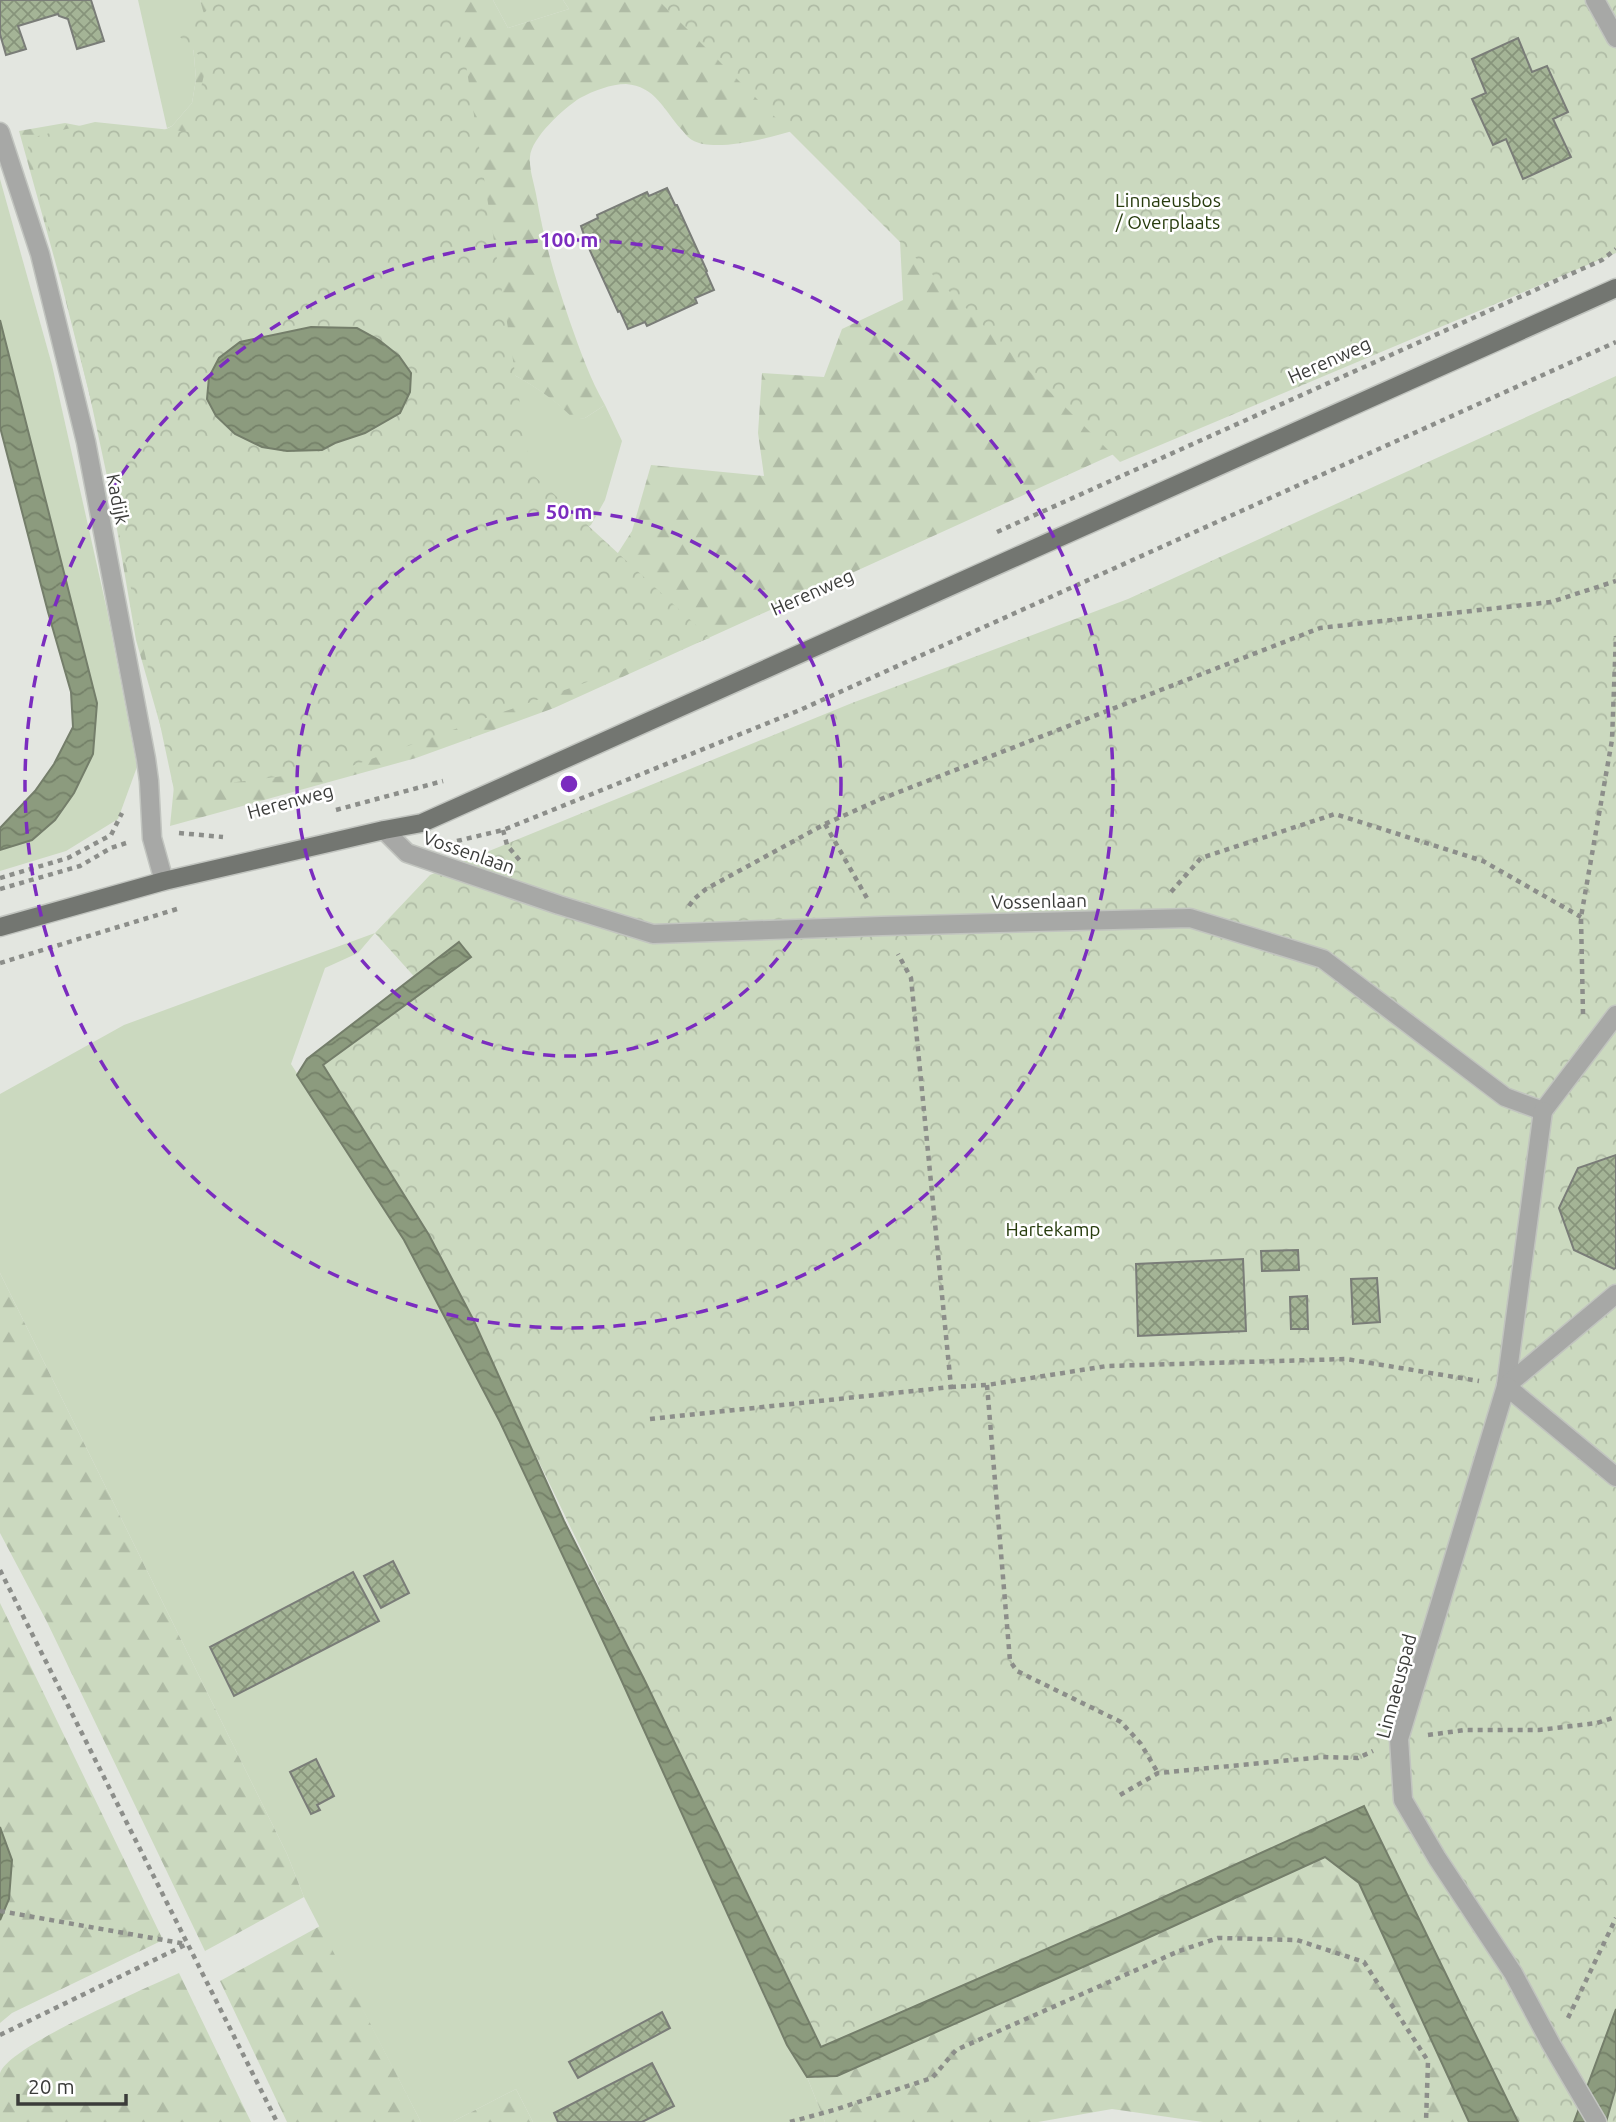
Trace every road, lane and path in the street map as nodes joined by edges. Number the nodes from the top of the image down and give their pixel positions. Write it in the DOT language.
graph roads {
  1 [pos="1594,0"];
  2 [pos="1616,37"];
  3 [pos="0,132"];
  4 [pos="1616,249"];
  5 [pos="1616,288"];
  6 [pos="1616,342"];
  7 [pos="991,534"];
  8 [pos="1616,581"];
  9 [pos="1616,636"];
  10 [pos="1616,732"];
  11 [pos="1612,740"];
  12 [pos="444,780"];
  13 [pos="149,781"];
  14 [pos="325,813"];
  15 [pos="825,824"];
  16 [pos="384,830"];
  17 [pos="503,830"];
  18 [pos="152,838"];
  19 [pos="233,838"];
  20 [pos="0,878"];
  21 [pos="163,881"];
  22 [pos="0,889"];
  23 [pos="174,910"];
  24 [pos="1581,917"];
  25 [pos="1146,920"];
  26 [pos="882,926"];
  27 [pos="0,927"];
  28 [pos="675,933"];
  29 [pos="0,963"];
  30 [pos="1616,1015"];
  31 [pos="1584,1058"];
  32 [pos="1543,1111"];
  33 [pos="1616,1294"];
  34 [pos="987,1385"];
  35 [pos="1506,1386"];
  36 [pos="951,1387"];
  37 [pos="650,1419"];
  38 [pos="1616,1477"];
  39 [pos="0,1570"];
  40 [pos="1616,1717"];
  41 [pos="1399,1740"];
  42 [pos="1158,1773"];
  43 [pos="1120,1795"];
  44 [pos="0,1911"];
  45 [pos="1616,1918"];
  46 [pos="187,1944"];
  47 [pos="0,2035"];
  48 [pos="1551,2044"];
  49 [pos="278,2122"];
  50 [pos="790,2122"];
  51 [pos="1426,2122"];
  52 [pos="1597,2122"];
  1 -- 2 [label="street"];
  3 -- 13 [label="street, Kadijk"];
  4 -- 7 [label="path, Herenweg"];
  5 -- 16 [label="main road"];
  6 -- 17 [label="path"];
  8 -- 15 [label="path"];
  9 -- 11 [label="path"];
  10 -- 11 [label="path"];
  11 -- 24 [label="path"];
  12 -- 14 [label="path, Herenweg"];
  13 -- 18 [label="street, Kadijk"];
  13 -- 20 [label="path"];
  15 -- 26 [label="path"];
  15 -- 28 [label="path"];
  16 -- 21 [label="main road"];
  16 -- 28 [label="street, Vossenlaan"];
  18 -- 19 [label="path, Herenweg"];
  18 -- 21 [label="street, Kadijk"];
  18 -- 22 [label="path, Herenweg"];
  21 -- 27 [label="main road"];
  23 -- 29 [label="path"];
  24 -- 25 [label="path"];
  24 -- 31 [label="path"];
  25 -- 26 [label="street, Vossenlaan"];
  25 -- 32 [label="street, Vossenlaan"];
  26 -- 28 [label="street, Vossenlaan"];
  26 -- 36 [label="path"];
  30 -- 31 [label="street"];
  31 -- 32 [label="street"];
  32 -- 35 [label="street, Linnaeuspad"];
  33 -- 35 [label="street"];
  34 -- 35 [label="path"];
  34 -- 36 [label="path"];
  34 -- 42 [label="path"];
  35 -- 38 [label="street"];
  35 -- 41 [label="street, Linnaeuspad"];
  36 -- 37 [label="path"];
  39 -- 46 [label="path"];
  40 -- 41 [label="path"];
  41 -- 42 [label="path"];
  41 -- 48 [label="street, Linnaeuspad"];
  42 -- 43 [label="path"];
  44 -- 46 [label="path"];
  45 -- 48 [label="path"];
  46 -- 47 [label="path"];
  46 -- 49 [label="path"];
  48 -- 52 [label="street, Linnaeuspad"];
  50 -- 51 [label="path"];
}
